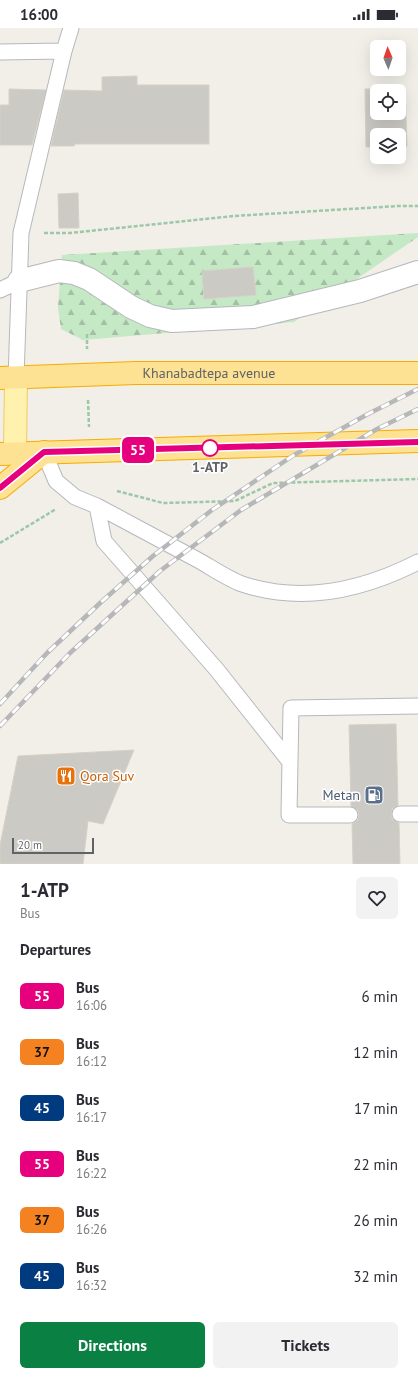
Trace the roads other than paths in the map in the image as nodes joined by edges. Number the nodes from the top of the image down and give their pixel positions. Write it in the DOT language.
graph roads {
  1 [pos="71,28"];
  2 [pos="64,51"];
  3 [pos="0,52"];
  4 [pos="418,272"];
  5 [pos="20,281"];
  6 [pos="0,290"];
  7 [pos="418,373"];
  8 [pos="5,381"];
  9 [pos="418,442"];
  10 [pos="44,452"];
  11 [pos="8,453"];
  12 [pos="0,488"];
  13 [pos="97,506"];
  14 [pos="418,562"];
  15 [pos="418,706"];
  16 [pos="290,762"];
  17 [pos="400,814"];
  18 [pos="418,814"];
  19 [pos="350,815"];
  1 -- 2 [label="lane"];
  2 -- 3 [label="lane"];
  2 -- 5 [label="lane"];
  4 -- 5 [label="street"];
  5 -- 6 [label="lane"];
  5 -- 8 [label="lane"];
  7 -- 8 [label="highway, Khanabadtepa avenue"];
  8 -- 11 [label="main road"];
  9 -- 10 [label="highway"];
  10 -- 11 [label="highway"];
  10 -- 12 [label="highway"];
  10 -- 13 [label="lane"];
  13 -- 14 [label="lane"];
  13 -- 16 [label="lane"];
  15 -- 16 [label="lane"];
  16 -- 19 [label="lane"];
  17 -- 18 [label="lane"];
}
